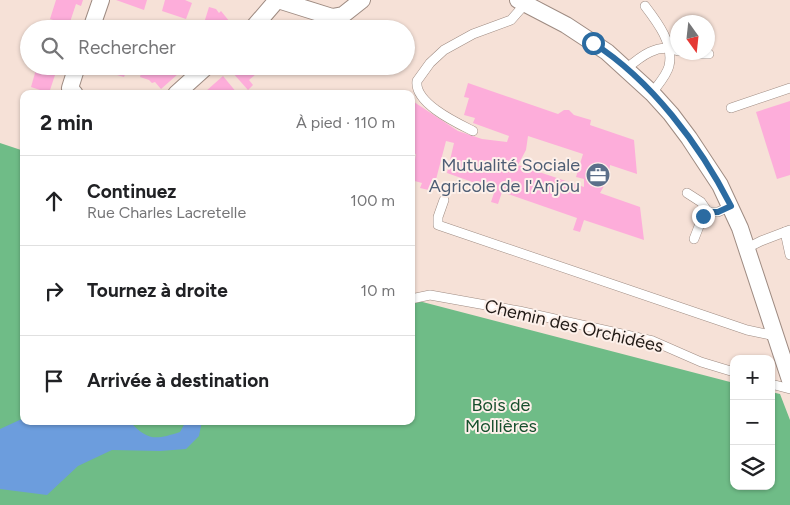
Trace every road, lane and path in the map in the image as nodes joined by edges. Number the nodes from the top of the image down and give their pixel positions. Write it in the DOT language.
graph roads {
  1 [pos="101,0"];
  2 [pos="277,0"];
  3 [pos="362,0"];
  4 [pos="522,2"];
  5 [pos="645,6"];
  6 [pos="93,20"];
  7 [pos="260,20"];
  8 [pos="670,43"];
  9 [pos="670,50"];
  10 [pos="671,60"];
  11 [pos="626,69"];
  12 [pos="74,75"];
  13 [pos="197,75"];
  14 [pos="790,88"];
  15 [pos="72,90"];
  16 [pos="180,90"];
  17 [pos="652,93"];
  18 [pos="731,108"];
  19 [pos="474,131"];
  20 [pos="687,194"];
  21 [pos="444,200"];
  22 [pos="731,206"];
  23 [pos="708,212"];
  24 [pos="788,231"];
  25 [pos="694,239"];
  26 [pos="747,248"];
  27 [pos="790,255"];
  28 [pos="415,298"];
  29 [pos="776,336"];
  30 [pos="730,371"];
  31 [pos="790,380"];
  32 [pos="775,385"];
  33 [pos="790,389"];
  1 -- 6 [label="street"];
  2 -- 3 [label="street"];
  2 -- 7 [label="street"];
  4 -- 11 [label="street"];
  4 -- 19 [label="lane"];
  5 -- 8 [label="lane"];
  9 -- 11 [label="lane"];
  10 -- 17 [label="lane"];
  11 -- 17 [label="street"];
  12 -- 15 [label="street"];
  13 -- 16 [label="street"];
  14 -- 18 [label="lane"];
  17 -- 22 [label="street"];
  20 -- 23 [label="lane"];
  21 -- 29 [label="lane"];
  22 -- 23 [label="lane"];
  22 -- 26 [label="street"];
  23 -- 25 [label="lane"];
  24 -- 26 [label="lane"];
  24 -- 27 [label="lane"];
  26 -- 29 [label="street"];
  28 -- 30 [label="lane, Chemin des Orchidées"];
  29 -- 31 [label="street"];
  32 -- 33 [label="lane"];
}
